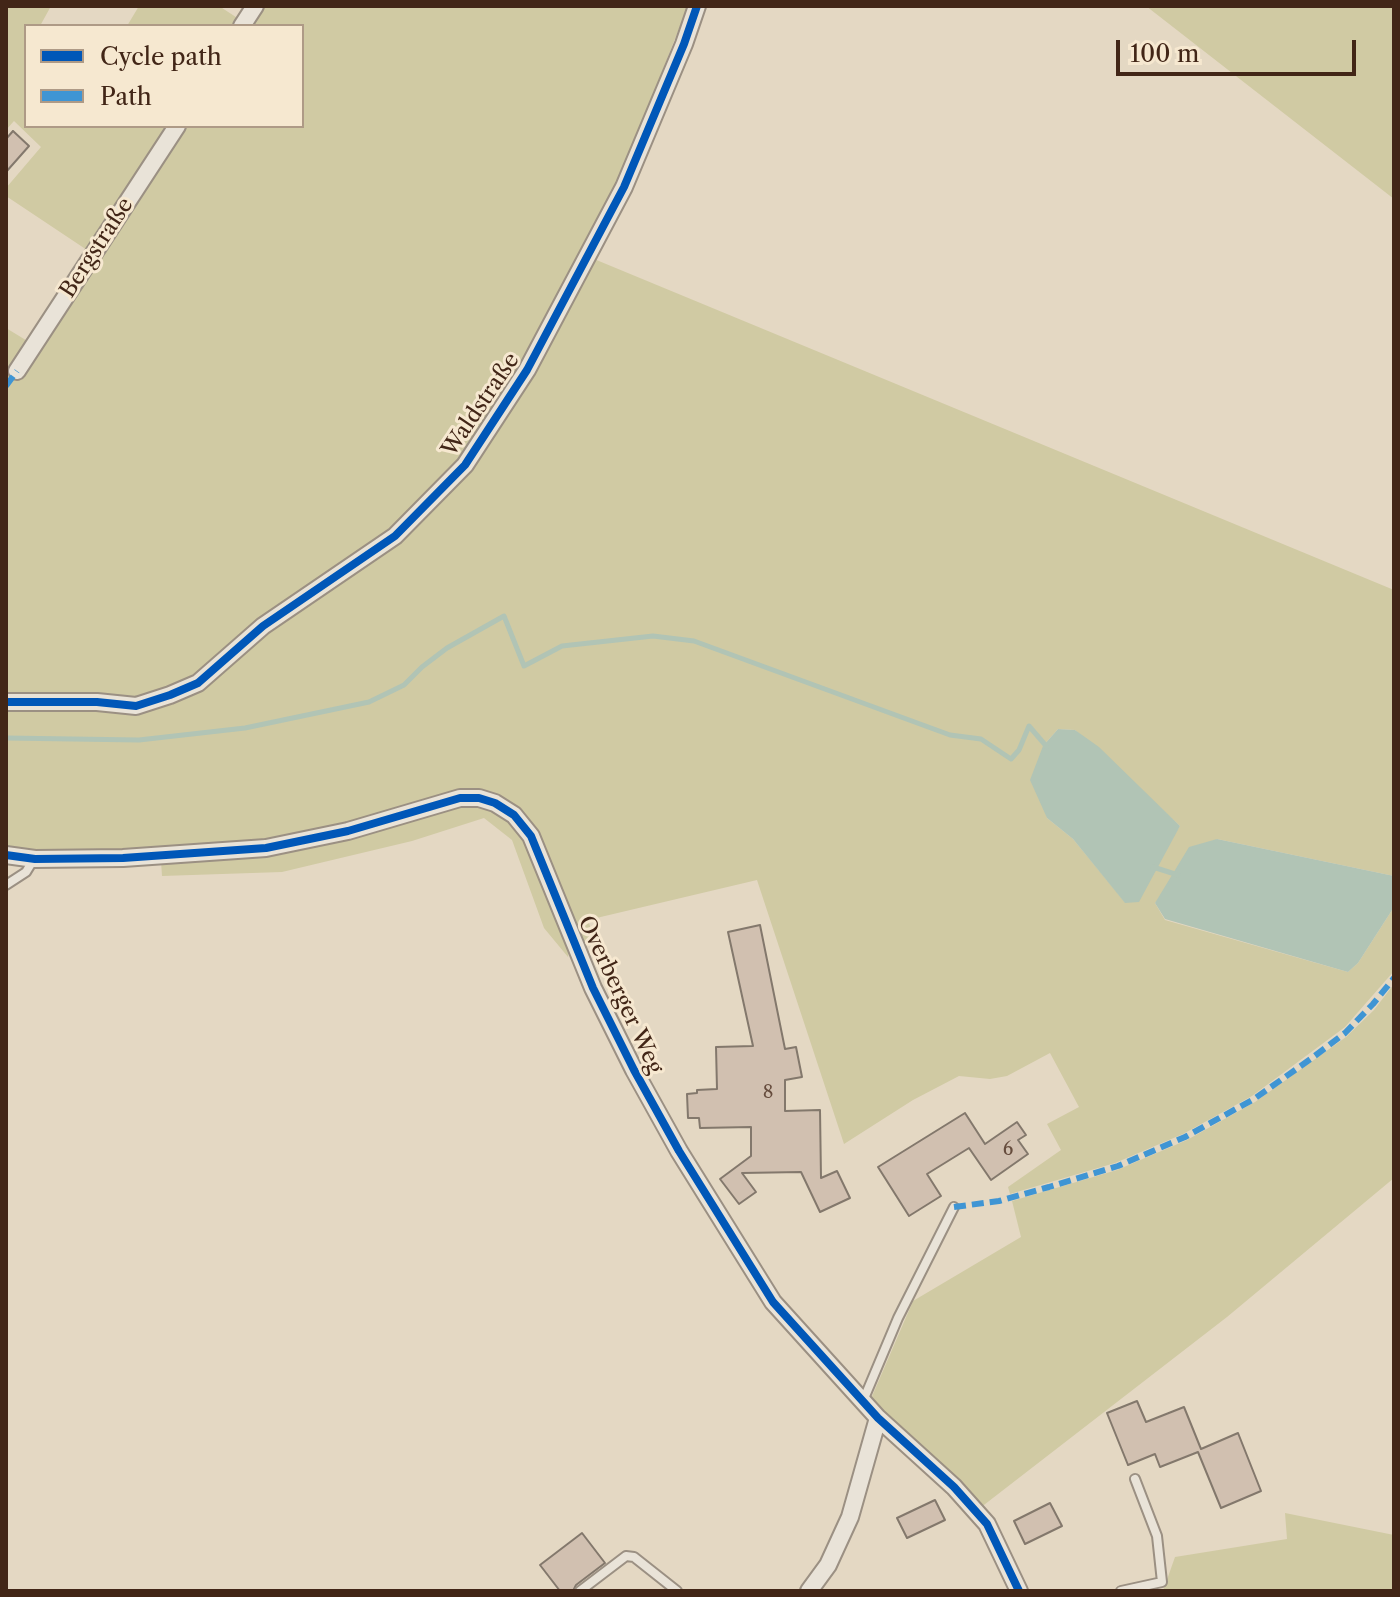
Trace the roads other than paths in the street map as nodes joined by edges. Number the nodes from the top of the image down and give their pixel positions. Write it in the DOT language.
graph roads {
  1 [pos="255,6"];
  2 [pos="697,6"];
  3 [pos="243,24"];
  4 [pos="176,128"];
  5 [pos="17,371"];
  6 [pos="6,702"];
  7 [pos="6,855"];
  8 [pos="35,859"];
  9 [pos="6,885"];
  10 [pos="954,1207"];
  11 [pos="863,1401"];
  12 [pos="878,1418"];
  13 [pos="1135,1479"];
  14 [pos="580,1591"];
  15 [pos="677,1591"];
  16 [pos="809,1591"];
  17 [pos="1019,1591"];
  18 [pos="1121,1591"];
  1 -- 3 [label="street"];
  2 -- 6 [label="street, Waldstraße"];
  4 -- 5 [label="street, Bergstraße"];
  7 -- 8 [label="street, Overberger Weg"];
  8 -- 9 [label="lane"];
  8 -- 11 [label="street, Overberger Weg"];
  10 -- 11 [label="lane"];
  11 -- 12 [label="street, Overberger Weg"];
  12 -- 16 [label="street"];
  12 -- 17 [label="street, Overberger Weg"];
  13 -- 18 [label="lane"];
  14 -- 15 [label="lane"];
}
